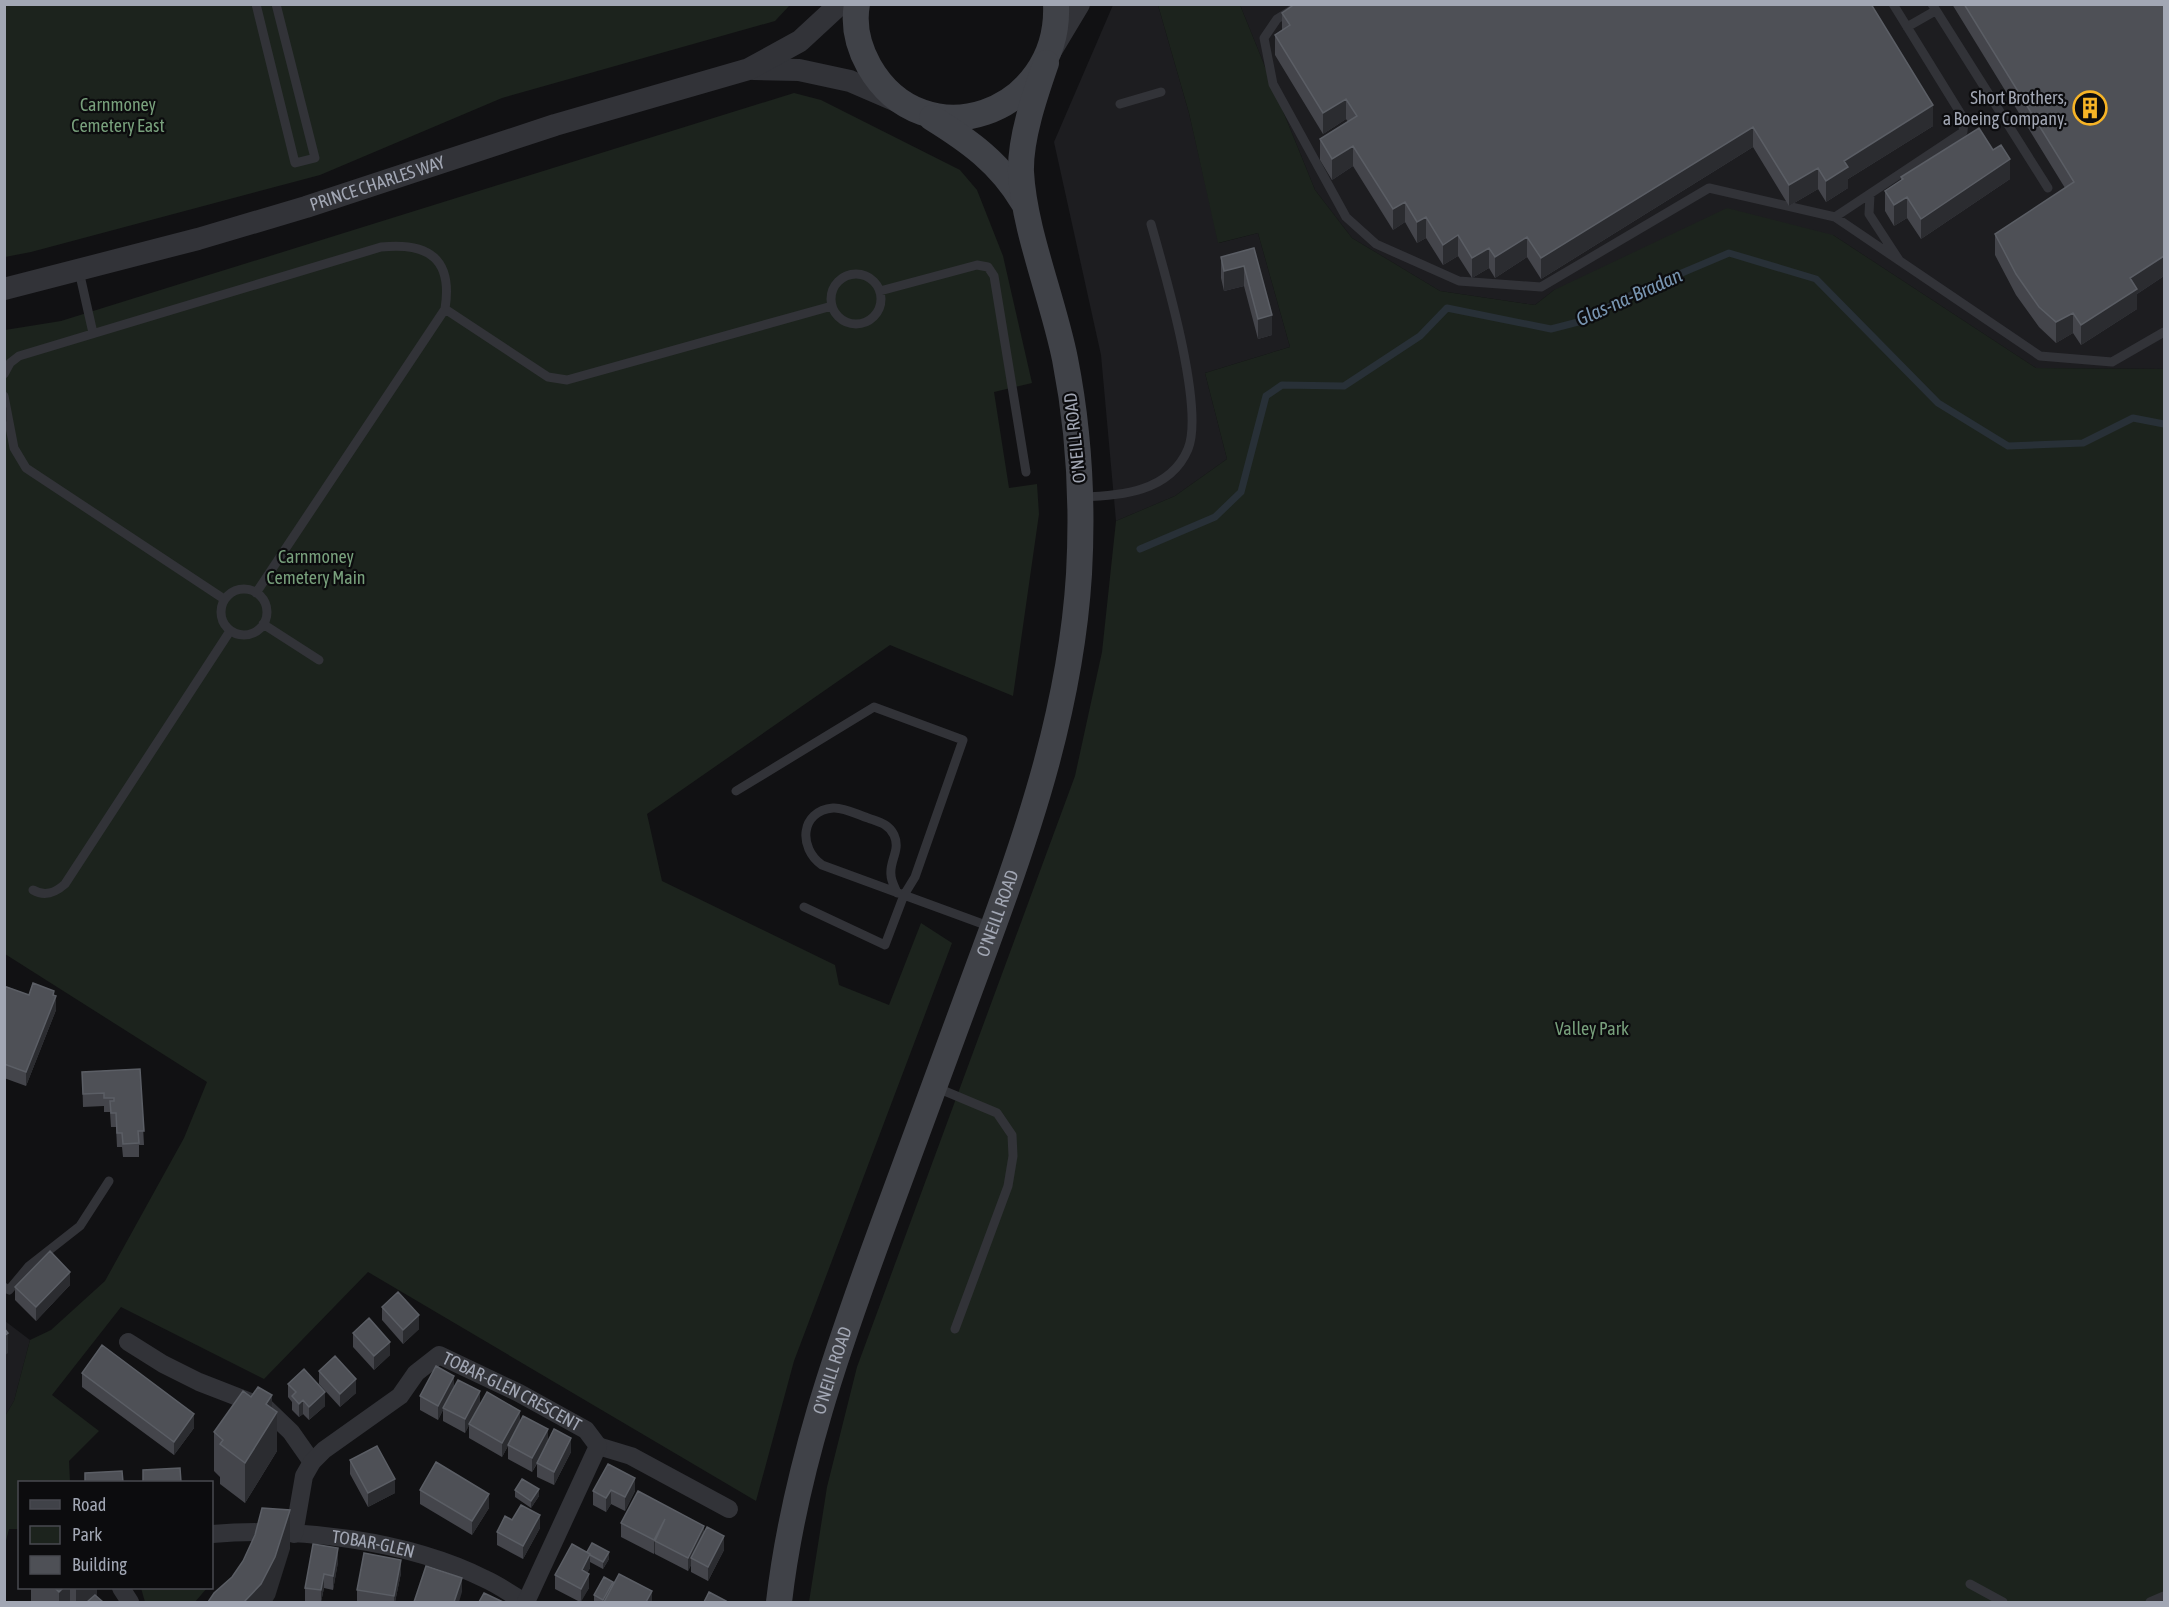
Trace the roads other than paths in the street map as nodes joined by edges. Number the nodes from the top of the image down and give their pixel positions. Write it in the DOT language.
graph roads {
  1 [pos="256,4"];
  2 [pos="276,4"];
  3 [pos="840,4"];
  4 [pos="856,4"];
  5 [pos="1056,4"];
  6 [pos="1079,4"];
  7 [pos="1301,4"];
  8 [pos="1893,4"];
  9 [pos="1934,8"];
  10 [pos="1907,27"];
  11 [pos="1049,56"];
  12 [pos="750,69"];
  13 [pos="1161,92"];
  14 [pos="1120,104"];
  15 [pos="912,107"];
  16 [pos="2048,188"];
  17 [pos="1870,195"];
  18 [pos="1024,204"];
  19 [pos="1835,217"];
  20 [pos="1151,224"];
  21 [pos="1902,264"];
  22 [pos="79,270"];
  23 [pos="4,289"];
  24 [pos="880,291"];
  25 [pos="832,306"];
  26 [pos="445,309"];
  27 [pos="2164,332"];
  28 [pos="93,333"];
  29 [pos="4,374"];
  30 [pos="4,396"];
  31 [pos="1026,472"];
  32 [pos="1081,497"];
  33 [pos="256,593"];
  34 [pos="224,599"];
  35 [pos="263,624"];
  36 [pos="230,631"];
  37 [pos="319,660"];
  38 [pos="736,791"];
  39 [pos="33,890"];
  40 [pos="900,894"];
  41 [pos="804,907"];
  42 [pos="993,928"];
  43 [pos="934,1087"];
  44 [pos="109,1181"];
  45 [pos="4,1287"];
  46 [pos="955,1329"];
  47 [pos="128,1342"];
  48 [pos="598,1446"];
  49 [pos="312,1462"];
  50 [pos="729,1509"];
  51 [pos="213,1534"];
  52 [pos="294,1534"];
  53 [pos="1970,1584"];
  54 [pos="122,1589"];
  55 [pos="2164,1596"];
  56 [pos="130,1602"];
  57 [pos="525,1602"];
  58 [pos="778,1602"];
  59 [pos="2003,1602"];
  60 [pos="2150,1602"];
  1 -- 2 [label="lane"];
  3 -- 12 [label="street, PRINCE CHARLES WAY"];
  4 -- 15 [label="main road, O'NEILL ROAD"];
  5 -- 11 [label="main road, O'NEILL ROAD"];
  6 -- 11 [label="street"];
  7 -- 19 [label="lane"];
  8 -- 10 [label="lane"];
  9 -- 10 [label="lane"];
  9 -- 16 [label="lane"];
  10 -- 17 [label="lane"];
  11 -- 15 [label="main road"];
  11 -- 18 [label="main road, O'NEILL ROAD"];
  12 -- 15 [label="street, PRINCE CHARLES WAY"];
  12 -- 22 [label="street, PRINCE CHARLES WAY"];
  13 -- 14 [label="lane"];
  15 -- 18 [label="main road, O'NEILL ROAD"];
  17 -- 19 [label="lane"];
  17 -- 21 [label="lane"];
  18 -- 32 [label="main road, O'NEILL ROAD"];
  19 -- 21 [label="lane"];
  20 -- 32 [label="lane"];
  21 -- 27 [label="lane"];
  22 -- 23 [label="street, PRINCE CHARLES WAY"];
  22 -- 28 [label="lane"];
  24 -- 25 [label="lane"];
  24 -- 25 [label="lane"];
  24 -- 31 [label="lane"];
  25 -- 26 [label="lane"];
  26 -- 28 [label="lane"];
  26 -- 33 [label="lane"];
  28 -- 29 [label="lane"];
  30 -- 34 [label="lane"];
  32 -- 42 [label="main road, O'NEILL ROAD"];
  33 -- 34 [label="lane"];
  33 -- 35 [label="lane"];
  34 -- 36 [label="lane"];
  35 -- 36 [label="lane"];
  35 -- 37 [label="lane"];
  36 -- 39 [label="lane"];
  38 -- 40 [label="lane"];
  40 -- 40 [label="lane"];
  40 -- 41 [label="lane"];
  40 -- 42 [label="lane"];
  42 -- 43 [label="main road, O'NEILL ROAD"];
  43 -- 46 [label="lane"];
  43 -- 58 [label="main road, O'NEILL ROAD"];
  44 -- 45 [label="lane"];
  47 -- 49 [label="street"];
  48 -- 49 [label="street, TOBAR-GLEN CRESCENT"];
  48 -- 50 [label="street, TOBAR-GLEN CRESCENT"];
  48 -- 57 [label="street, TOBAR-GLEN CRESCENT"];
  49 -- 52 [label="street, TOBAR-GLEN CRESCENT"];
  51 -- 52 [label="street, TOBAR-GLEN"];
  52 -- 57 [label="street, TOBAR-GLEN"];
  53 -- 59 [label="lane"];
  54 -- 56 [label="street"];
  55 -- 60 [label="lane"];
}
